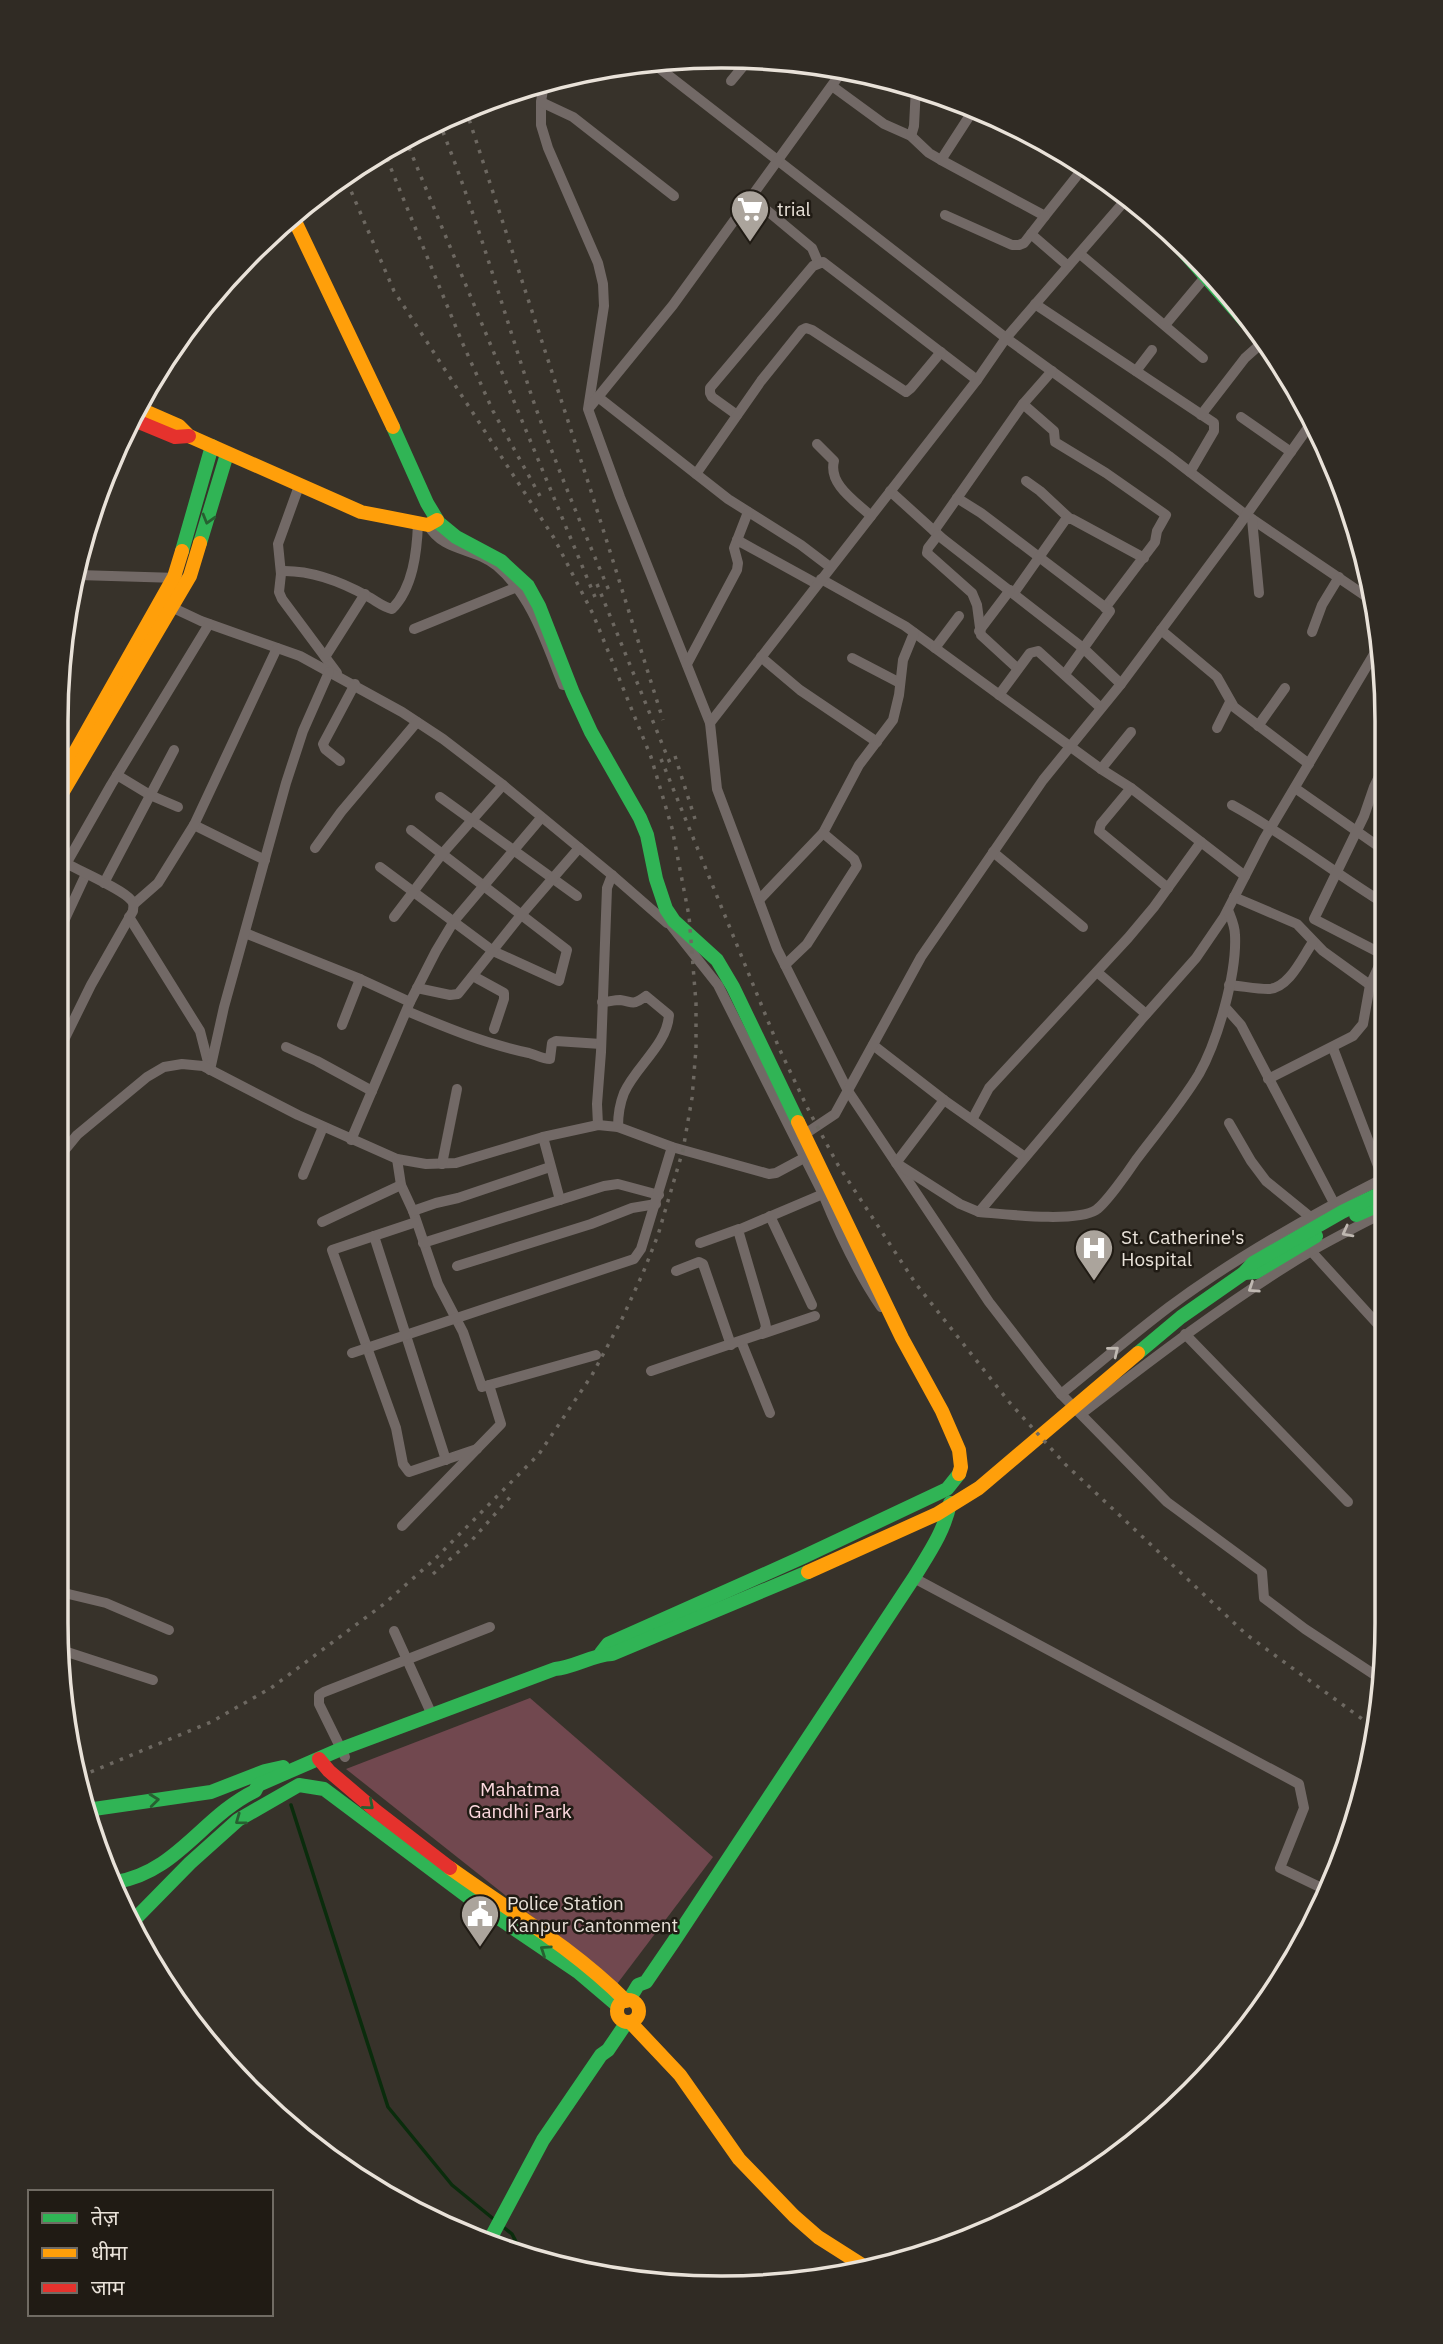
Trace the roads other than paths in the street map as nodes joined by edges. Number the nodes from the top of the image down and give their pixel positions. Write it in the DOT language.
graph roads {
  1 [pos="741,69"];
  2 [pos="664,71"];
  3 [pos="837,79"];
  4 [pos="732,81"];
  5 [pos="832,86"];
  6 [pos="542,94"];
  7 [pos="915,98"];
  8 [pos="541,102"];
  9 [pos="969,117"];
  10 [pos="911,136"];
  11 [pos="778,159"];
  12 [pos="941,160"];
  13 [pos="1078,174"];
  14 [pos="674,196"];
  15 [pos="751,197"];
  16 [pos="1121,205"];
  17 [pos="945,215"];
  18 [pos="1045,216"];
  19 [pos="297,225"];
  20 [pos="1031,234"];
  21 [pos="1080,254"];
  22 [pos="818,262"];
  23 [pos="1068,266"];
  24 [pos="1203,280"];
  25 [pos="1035,304"];
  26 [pos="1165,325"];
  27 [pos="1006,338"];
  28 [pos="1257,348"];
  29 [pos="1152,350"];
  30 [pos="940,352"];
  31 [pos="1203,358"];
  32 [pos="1052,371"];
  33 [pos="1136,371"];
  34 [pos="977,380"];
  35 [pos="598,397"];
  36 [pos="1023,404"];
  37 [pos="588,409"];
  38 [pos="147,412"];
  39 [pos="737,415"];
  40 [pos="1201,415"];
  41 [pos="1241,417"];
  42 [pos="141,423"];
  43 [pos="1306,431"];
  44 [pos="189,436"];
  45 [pos="817,444"];
  46 [pos="212,446"];
  47 [pos="1291,452"];
  48 [pos="227,454"];
  49 [pos="1190,472"];
  50 [pos="696,474"];
  51 [pos="1026,481"];
  52 [pos="299,486"];
  53 [pos="890,491"];
  54 [pos="957,498"];
  55 [pos="748,512"];
  56 [pos="871,516"];
  57 [pos="1249,517"];
  58 [pos="1069,519"];
  59 [pos="431,523"];
  60 [pos="936,533"];
  61 [pos="737,540"];
  62 [pos="1039,557"];
  63 [pos="1144,558"];
  64 [pos="830,567"];
  65 [pos="281,571"];
  66 [pos="85,575"];
  67 [pos="1339,577"];
  68 [pos="180,579"];
  69 [pos="819,581"];
  70 [pos="517,587"];
  71 [pos="1012,591"];
  72 [pos="1259,593"];
  73 [pos="1362,593"];
  74 [pos="365,594"];
  75 [pos="167,605"];
  76 [pos="1105,608"];
  77 [pos="959,616"];
  78 [pos="209,624"];
  79 [pos="414,629"];
  80 [pos="1161,630"];
  81 [pos="979,631"];
  82 [pos="1312,632"];
  83 [pos="914,633"];
  84 [pos="277,648"];
  85 [pos="935,648"];
  86 [pos="1083,648"];
  87 [pos="325,657"];
  88 [pos="761,657"];
  89 [pos="852,659"];
  90 [pos="1371,659"];
  91 [pos="687,664"];
  92 [pos="1017,668"];
  93 [pos="329,672"];
  94 [pos="1065,674"];
  95 [pos="340,677"];
  96 [pos="900,683"];
  97 [pos="355,684"];
  98 [pos="1121,684"];
  99 [pos="1285,688"];
  100 [pos="999,695"];
  101 [pos="1230,702"];
  102 [pos="1101,708"];
  103 [pos="417,722"];
  104 [pos="710,723"];
  105 [pos="1258,726"];
  106 [pos="1217,728"];
  107 [pos="1131,732"];
  108 [pos="877,742"];
  109 [pos="1069,746"];
  110 [pos="174,750"];
  111 [pos="340,761"];
  112 [pos="1309,764"];
  113 [pos="68,766"];
  114 [pos="1101,769"];
  115 [pos="117,775"];
  116 [pos="68,782"];
  117 [pos="503,785"];
  118 [pos="1374,787"];
  119 [pos="1131,788"];
  120 [pos="1295,788"];
  121 [pos="150,795"];
  122 [pos="440,797"];
  123 [pos="1231,805"];
  124 [pos="178,807"];
  125 [pos="541,818"];
  126 [pos="472,820"];
  127 [pos="194,825"];
  128 [pos="1272,827"];
  129 [pos="411,830"];
  130 [pos="1355,830"];
  131 [pos="823,833"];
  132 [pos="1201,842"];
  133 [pos="1375,844"];
  134 [pos="315,848"];
  135 [pos="579,848"];
  136 [pos="513,849"];
  137 [pos="993,852"];
  138 [pos="68,854"];
  139 [pos="442,854"];
  140 [pos="265,860"];
  141 [pos="68,865"];
  142 [pos="380,867"];
  143 [pos="1336,873"];
  144 [pos="86,874"];
  145 [pos="612,875"];
  146 [pos="1245,876"];
  147 [pos="551,880"];
  148 [pos="104,883"];
  149 [pos="482,885"];
  150 [pos="1167,888"];
  151 [pos="414,891"];
  152 [pos="578,896"];
  153 [pos="1234,897"];
  154 [pos="1375,898"];
  155 [pos="759,900"];
  156 [pos="134,904"];
  157 [pos="1228,910"];
  158 [pos="68,913"];
  159 [pos="520,915"];
  160 [pos="129,917"];
  161 [pos="394,917"];
  162 [pos="454,920"];
  163 [pos="668,924"];
  164 [pos="1083,927"];
  165 [pos="245,933"];
  166 [pos="1313,942"];
  167 [pos="1375,950"];
  168 [pos="493,951"];
  169 [pos="785,965"];
  170 [pos="1097,972"];
  171 [pos="1375,974"];
  172 [pos="473,976"];
  173 [pos="360,979"];
  174 [pos="1229,985"];
  175 [pos="1370,985"];
  176 [pos="417,988"];
  177 [pos="602,1003"];
  178 [pos="409,1006"];
  179 [pos="1225,1007"];
  180 [pos="1146,1014"];
  181 [pos="342,1025"];
  182 [pos="494,1029"];
  183 [pos="68,1032"];
  184 [pos="601,1044"];
  185 [pos="873,1045"];
  186 [pos="286,1047"];
  187 [pos="1333,1048"];
  188 [pos="210,1070"];
  189 [pos="1268,1079"];
  190 [pos="457,1089"];
  191 [pos="372,1091"];
  192 [pos="848,1091"];
  193 [pos="944,1100"];
  194 [pos="973,1118"];
  195 [pos="1229,1123"];
  196 [pos="598,1125"];
  197 [pos="618,1126"];
  198 [pos="323,1127"];
  199 [pos="543,1137"];
  200 [pos="351,1140"];
  201 [pos="795,1140"];
  202 [pos="68,1146"];
  203 [pos="672,1147"];
  204 [pos="1025,1157"];
  205 [pos="1375,1157"];
  206 [pos="803,1158"];
  207 [pos="397,1159"];
  208 [pos="896,1163"];
  209 [pos="442,1164"];
  210 [pos="550,1167"];
  211 [pos="303,1175"];
  212 [pos="1375,1182"];
  213 [pos="401,1185"];
  214 [pos="823,1194"];
  215 [pos="1375,1196"];
  216 [pos="657,1199"];
  217 [pos="560,1200"];
  218 [pos="1334,1203"];
  219 [pos="1375,1207"];
  220 [pos="413,1211"];
  221 [pos="979,1212"];
  222 [pos="770,1216"];
  223 [pos="1310,1216"];
  224 [pos="1375,1217"];
  225 [pos="321,1222"];
  226 [pos="416,1222"];
  227 [pos="739,1229"];
  228 [pos="374,1236"];
  229 [pos="423,1243"];
  230 [pos="700,1243"];
  231 [pos="1311,1251"];
  232 [pos="457,1266"];
  233 [pos="676,1271"];
  234 [pos="1244,1273"];
  235 [pos="812,1305"];
  236 [pos="815,1316"];
  237 [pos="456,1319"];
  238 [pos="1375,1321"];
  239 [pos="1185,1334"];
  240 [pos="408,1335"];
  241 [pos="759,1335"];
  242 [pos="902,1338"];
  243 [pos="736,1343"];
  244 [pos="367,1348"];
  245 [pos="352,1353"];
  246 [pos="596,1354"];
  247 [pos="651,1371"];
  248 [pos="489,1385"];
  249 [pos="1061,1394"];
  250 [pos="770,1413"];
  251 [pos="1081,1414"];
  252 [pos="477,1449"];
  253 [pos="446,1460"];
  254 [pos="947,1489"];
  255 [pos="1348,1502"];
  256 [pos="402,1526"];
  257 [pos="914,1578"];
  258 [pos="68,1594"];
  259 [pos="490,1627"];
  260 [pos="169,1630"];
  261 [pos="394,1631"];
  262 [pos="69,1653"];
  263 [pos="601,1654"];
  264 [pos="407,1659"];
  265 [pos="566,1669"];
  266 [pos="1372,1673"];
  267 [pos="153,1679"];
  268 [pos="432,1716"];
  269 [pos="343,1753"];
  270 [pos="321,1763"];
  271 [pos="290,1780"];
  272 [pos="96,1809"];
  273 [pos="122,1881"];
  274 [pos="1318,1886"];
  275 [pos="138,1916"];
  276 [pos="526,1928"];
  277 [pos="628,2011"];
  278 [pos="492,2234"];
  279 [pos="856,2261"];
  1 -- 4 [label="street"];
  2 -- 11 [label="street"];
  3 -- 5 [label="street"];
  5 -- 10 [label="street"];
  5 -- 11 [label="street"];
  6 -- 8 [label="street"];
  7 -- 10 [label="street"];
  8 -- 14 [label="street"];
  8 -- 37 [label="street"];
  9 -- 12 [label="street"];
  10 -- 12 [label="street"];
  11 -- 15 [label="street"];
  11 -- 27 [label="street"];
  12 -- 18 [label="street"];
  13 -- 18 [label="street"];
  15 -- 22 [label="street"];
  15 -- 35 [label="street"];
  16 -- 21 [label="street"];
  17 -- 20 [label="street"];
  18 -- 20 [label="street"];
  19 -- 59 [label="street"];
  20 -- 23 [label="street"];
  21 -- 23 [label="street"];
  21 -- 26 [label="street"];
  22 -- 30 [label="street"];
  22 -- 39 [label="street"];
  23 -- 25 [label="street"];
  24 -- 26 [label="street"];
  25 -- 27 [label="street"];
  25 -- 33 [label="street"];
  26 -- 31 [label="street"];
  27 -- 32 [label="street"];
  27 -- 34 [label="street"];
  28 -- 40 [label="street"];
  29 -- 33 [label="street"];
  30 -- 34 [label="street"];
  30 -- 39 [label="street"];
  32 -- 36 [label="street"];
  32 -- 49 [label="street"];
  33 -- 40 [label="street"];
  34 -- 53 [label="street"];
  35 -- 37 [label="street"];
  35 -- 50 [label="street"];
  36 -- 54 [label="street"];
  36 -- 63 [label="street"];
  37 -- 91 [label="street"];
  38 -- 44 [label="street"];
  39 -- 50 [label="street"];
  40 -- 49 [label="street"];
  41 -- 47 [label="street"];
  42 -- 44 [label="street"];
  43 -- 47 [label="street"];
  44 -- 46 [label="street"];
  45 -- 56 [label="street"];
  46 -- 48 [label="street"];
  46 -- 68 [label="street"];
  47 -- 57 [label="street"];
  48 -- 52 [label="street"];
  48 -- 68 [label="street, one-way"];
  49 -- 57 [label="street"];
  50 -- 55 [label="street"];
  51 -- 58 [label="street"];
  52 -- 59 [label="street"];
  52 -- 65 [label="street"];
  53 -- 56 [label="street"];
  53 -- 60 [label="street"];
  54 -- 60 [label="street"];
  54 -- 62 [label="street"];
  55 -- 61 [label="street"];
  55 -- 64 [label="street"];
  56 -- 64 [label="street"];
  57 -- 67 [label="street"];
  57 -- 72 [label="street"];
  57 -- 80 [label="street"];
  58 -- 62 [label="street"];
  58 -- 63 [label="street"];
  59 -- 70 [label="street"];
  59 -- 74 [label="street"];
  59 -- 242 [label="street"];
  60 -- 71 [label="street"];
  60 -- 81 [label="street"];
  61 -- 69 [label="street"];
  61 -- 91 [label="street"];
  62 -- 71 [label="street"];
  62 -- 76 [label="street"];
  63 -- 76 [label="street"];
  64 -- 69 [label="street"];
  65 -- 74 [label="street"];
  65 -- 87 [label="street"];
  66 -- 68 [label="street"];
  67 -- 73 [label="street"];
  67 -- 82 [label="street"];
  68 -- 75 [label="street"];
  69 -- 83 [label="street"];
  69 -- 88 [label="street"];
  70 -- 79 [label="street"];
  70 -- 163 [label="street"];
  71 -- 81 [label="street"];
  71 -- 86 [label="street"];
  74 -- 87 [label="street"];
  75 -- 78 [label="street"];
  75 -- 113 [label="street"];
  75 -- 116 [label="street"];
  76 -- 86 [label="street"];
  77 -- 85 [label="street"];
  78 -- 84 [label="street"];
  78 -- 115 [label="street"];
  80 -- 98 [label="street"];
  80 -- 101 [label="street"];
  81 -- 92 [label="street"];
  83 -- 85 [label="street"];
  83 -- 96 [label="street"];
  84 -- 93 [label="street"];
  84 -- 127 [label="street"];
  85 -- 100 [label="street"];
  86 -- 94 [label="street"];
  86 -- 98 [label="street"];
  87 -- 95 [label="street"];
  88 -- 104 [label="street"];
  88 -- 108 [label="street"];
  89 -- 96 [label="street"];
  90 -- 112 [label="street"];
  91 -- 104 [label="street"];
  92 -- 94 [label="street"];
  92 -- 100 [label="street"];
  93 -- 95 [label="street"];
  93 -- 140 [label="street"];
  94 -- 102 [label="street"];
  95 -- 97 [label="street"];
  96 -- 108 [label="street"];
  97 -- 103 [label="street"];
  97 -- 111 [label="street"];
  98 -- 102 [label="street"];
  99 -- 105 [label="street"];
  100 -- 109 [label="street"];
  101 -- 105 [label="street"];
  101 -- 106 [label="street"];
  102 -- 109 [label="street"];
  103 -- 117 [label="street"];
  103 -- 134 [label="street"];
  104 -- 155 [label="street"];
  105 -- 112 [label="street"];
  107 -- 114 [label="street"];
  108 -- 131 [label="street"];
  109 -- 114 [label="street"];
  109 -- 137 [label="street"];
  110 -- 121 [label="street"];
  112 -- 120 [label="street"];
  114 -- 119 [label="street"];
  115 -- 121 [label="street"];
  115 -- 138 [label="street"];
  117 -- 125 [label="street"];
  117 -- 126 [label="street"];
  118 -- 130 [label="street"];
  119 -- 132 [label="street"];
  119 -- 150 [label="street"];
  120 -- 128 [label="street"];
  120 -- 130 [label="street"];
  121 -- 124 [label="street"];
  121 -- 148 [label="street"];
  122 -- 126 [label="street"];
  123 -- 128 [label="street"];
  125 -- 135 [label="street"];
  125 -- 136 [label="street"];
  126 -- 136 [label="street"];
  126 -- 139 [label="street"];
  127 -- 140 [label="street"];
  127 -- 156 [label="street"];
  128 -- 143 [label="street"];
  128 -- 146 [label="street"];
  129 -- 139 [label="street"];
  130 -- 133 [label="street"];
  130 -- 143 [label="street"];
  131 -- 155 [label="street"];
  131 -- 169 [label="street"];
  132 -- 146 [label="street"];
  132 -- 150 [label="street"];
  135 -- 145 [label="street"];
  135 -- 147 [label="street"];
  136 -- 147 [label="street"];
  136 -- 149 [label="street"];
  137 -- 164 [label="street"];
  137 -- 185 [label="street"];
  139 -- 149 [label="street"];
  139 -- 151 [label="street"];
  140 -- 165 [label="street"];
  141 -- 144 [label="street"];
  142 -- 151 [label="street"];
  143 -- 154 [label="street"];
  143 -- 167 [label="street"];
  144 -- 148 [label="street"];
  144 -- 158 [label="street"];
  145 -- 163 [label="street"];
  145 -- 177 [label="street"];
  146 -- 153 [label="street"];
  147 -- 152 [label="street"];
  147 -- 159 [label="street"];
  148 -- 156 [label="street"];
  149 -- 159 [label="street"];
  149 -- 162 [label="street"];
  150 -- 170 [label="street"];
  151 -- 161 [label="street"];
  151 -- 162 [label="street"];
  153 -- 157 [label="street"];
  153 -- 166 [label="street"];
  155 -- 169 [label="street"];
  156 -- 160 [label="street"];
  157 -- 174 [label="street"];
  157 -- 180 [label="street"];
  159 -- 168 [label="street"];
  159 -- 168 [label="street"];
  160 -- 183 [label="street"];
  160 -- 188 [label="street"];
  162 -- 168 [label="street"];
  162 -- 176 [label="street"];
  163 -- 201 [label="street"];
  165 -- 173 [label="street"];
  165 -- 188 [label="street"];
  166 -- 174 [label="street"];
  166 -- 175 [label="street"];
  168 -- 172 [label="street"];
  169 -- 192 [label="street"];
  170 -- 180 [label="street"];
  170 -- 194 [label="street"];
  171 -- 175 [label="street"];
  172 -- 176 [label="street"];
  172 -- 182 [label="street"];
  173 -- 178 [label="street"];
  173 -- 181 [label="street"];
  174 -- 179 [label="street"];
  175 -- 187 [label="street"];
  176 -- 178 [label="street"];
  177 -- 184 [label="street"];
  177 -- 197 [label="street"];
  178 -- 184 [label="street"];
  178 -- 191 [label="street"];
  179 -- 189 [label="street"];
  179 -- 221 [label="street"];
  180 -- 204 [label="street"];
  184 -- 196 [label="street"];
  185 -- 192 [label="street"];
  185 -- 193 [label="street"];
  186 -- 191 [label="street"];
  187 -- 189 [label="street"];
  187 -- 205 [label="street"];
  188 -- 198 [label="street"];
  188 -- 202 [label="street"];
  189 -- 218 [label="street"];
  190 -- 209 [label="street"];
  191 -- 200 [label="street"];
  192 -- 201 [label="street"];
  192 -- 208 [label="street"];
  193 -- 194 [label="street"];
  193 -- 208 [label="street"];
  194 -- 204 [label="street"];
  195 -- 223 [label="street"];
  196 -- 197 [label="street"];
  196 -- 199 [label="street"];
  197 -- 203 [label="street"];
  198 -- 200 [label="street"];
  198 -- 211 [label="street"];
  199 -- 209 [label="street"];
  199 -- 210 [label="street"];
  200 -- 207 [label="street"];
  201 -- 206 [label="street"];
  203 -- 206 [label="street"];
  203 -- 216 [label="street"];
  204 -- 221 [label="street"];
  206 -- 214 [label="street"];
  207 -- 209 [label="street"];
  207 -- 213 [label="street"];
  208 -- 221 [label="street"];
  208 -- 249 [label="street"];
  210 -- 217 [label="street"];
  210 -- 220 [label="street"];
  212 -- 218 [label="street"];
  213 -- 220 [label="street"];
  213 -- 225 [label="street"];
  214 -- 222 [label="street"];
  214 -- 242 [label="street"];
  215 -- 234 [label="street"];
  216 -- 217 [label="street"];
  216 -- 232 [label="street"];
  216 -- 237 [label="street"];
  217 -- 229 [label="street"];
  218 -- 223 [label="street"];
  219 -- 234 [label="street"];
  220 -- 226 [label="street"];
  222 -- 227 [label="street"];
  222 -- 235 [label="street"];
  249 -- 223 [label="street, one-way"];
  224 -- 231 [label="street, one-way"];
  226 -- 228 [label="street"];
  226 -- 229 [label="street"];
  227 -- 230 [label="street"];
  227 -- 241 [label="street"];
  228 -- 240 [label="street"];
  228 -- 244 [label="street"];
  229 -- 237 [label="street"];
  231 -- 238 [label="street"];
  231 -- 239 [label="street, one-way"];
  233 -- 243 [label="street"];
  234 -- 263 [label="street"];
  236 -- 241 [label="street"];
  237 -- 240 [label="street"];
  237 -- 248 [label="street"];
  239 -- 251 [label="street"];
  239 -- 255 [label="street"];
  240 -- 244 [label="street"];
  240 -- 253 [label="street"];
  241 -- 243 [label="street"];
  242 -- 254 [label="street"];
  243 -- 247 [label="street"];
  243 -- 250 [label="street"];
  244 -- 245 [label="street"];
  244 -- 253 [label="street"];
  246 -- 248 [label="street"];
  248 -- 252 [label="street"];
  249 -- 251 [label="street"];
  251 -- 266 [label="street"];
  252 -- 253 [label="street"];
  252 -- 256 [label="street"];
  254 -- 257 [label="street"];
  254 -- 263 [label="street"];
  257 -- 274 [label="street"];
  257 -- 277 [label="street"];
  258 -- 260 [label="street"];
  259 -- 264 [label="street"];
  261 -- 264 [label="street"];
  262 -- 267 [label="street"];
  263 -- 265 [label="street"];
  264 -- 268 [label="street"];
  264 -- 269 [label="street"];
  265 -- 268 [label="street"];
  265 -- 269 [label="street"];
  268 -- 269 [label="street"];
  269 -- 270 [label="street"];
  270 -- 271 [label="street"];
  272 -- 270 [label="street, one-way"];
  270 -- 276 [label="street, one-way"];
  271 -- 273 [label="street"];
  271 -- 275 [label="street, one-way"];
  271 -- 276 [label="street"];
  276 -- 277 [label="street"];
  277 -- 278 [label="street"];
  277 -- 279 [label="street"];
}
